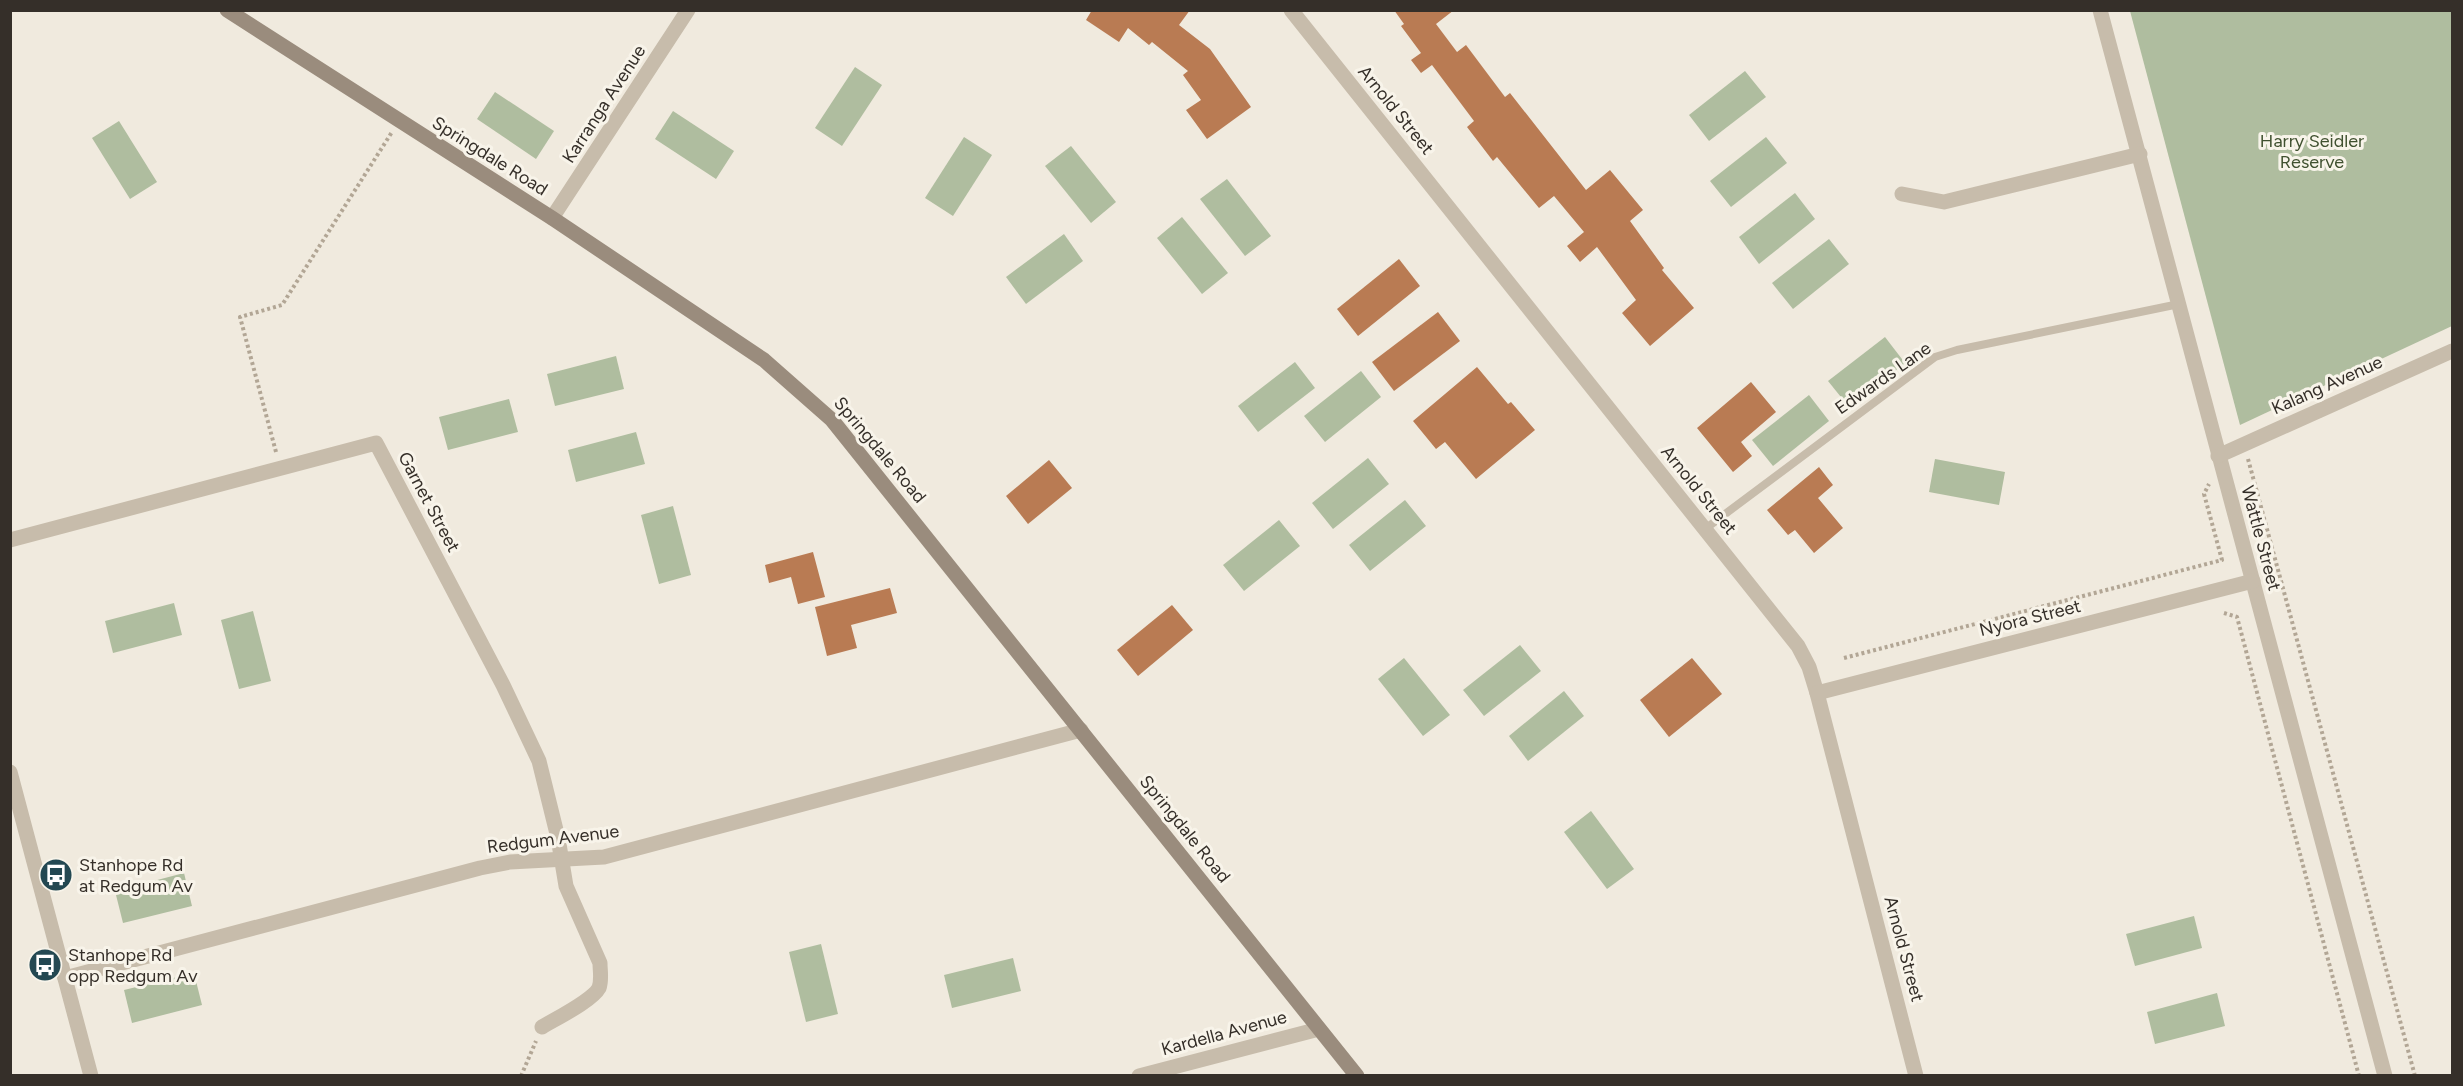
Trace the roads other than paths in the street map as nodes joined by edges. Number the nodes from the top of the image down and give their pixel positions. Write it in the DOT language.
graph roads {
  1 [pos="227,10"];
  2 [pos="688,10"];
  3 [pos="1291,10"];
  4 [pos="2100,10"];
  5 [pos="2140,153"];
  6 [pos="1902,194"];
  7 [pos="552,218"];
  8 [pos="2179,304"];
  9 [pos="2452,351"];
  10 [pos="2218,456"];
  11 [pos="1705,529"];
  12 [pos="10,540"];
  13 [pos="2253,581"];
  14 [pos="1816,693"];
  15 [pos="1081,730"];
  16 [pos="10,772"];
  17 [pos="561,861"];
  18 [pos="65,978"];
  19 [pos="542,1027"];
  20 [pos="1319,1029"];
  21 [pos="91,1076"];
  22 [pos="1139,1076"];
  23 [pos="1357,1076"];
  24 [pos="1916,1076"];
  25 [pos="2385,1076"];
  1 -- 7 [label="main road, Springdale Road"];
  2 -- 7 [label="street, Karranga Avenue"];
  3 -- 11 [label="street, Arnold Street"];
  4 -- 5 [label="street, Wattle Street"];
  5 -- 6 [label="street"];
  5 -- 8 [label="street, Wattle Street"];
  7 -- 15 [label="main road, Springdale Road"];
  8 -- 10 [label="street, Wattle Street"];
  8 -- 11 [label="lane, Edwards Lane"];
  9 -- 10 [label="street, Kalang Avenue"];
  10 -- 13 [label="street, Wattle Street"];
  11 -- 14 [label="street, Arnold Street"];
  12 -- 17 [label="street, Garnet Street"];
  13 -- 14 [label="street, Nyora Street"];
  13 -- 25 [label="street, Wattle Street"];
  14 -- 24 [label="street, Arnold Street"];
  15 -- 17 [label="street, Redgum Avenue"];
  15 -- 20 [label="main road, Springdale Road"];
  16 -- 18 [label="street"];
  17 -- 18 [label="street, Redgum Avenue"];
  17 -- 19 [label="street"];
  18 -- 21 [label="street"];
  20 -- 22 [label="street, Kardella Avenue"];
  20 -- 23 [label="main road, Springdale Road"];
}
